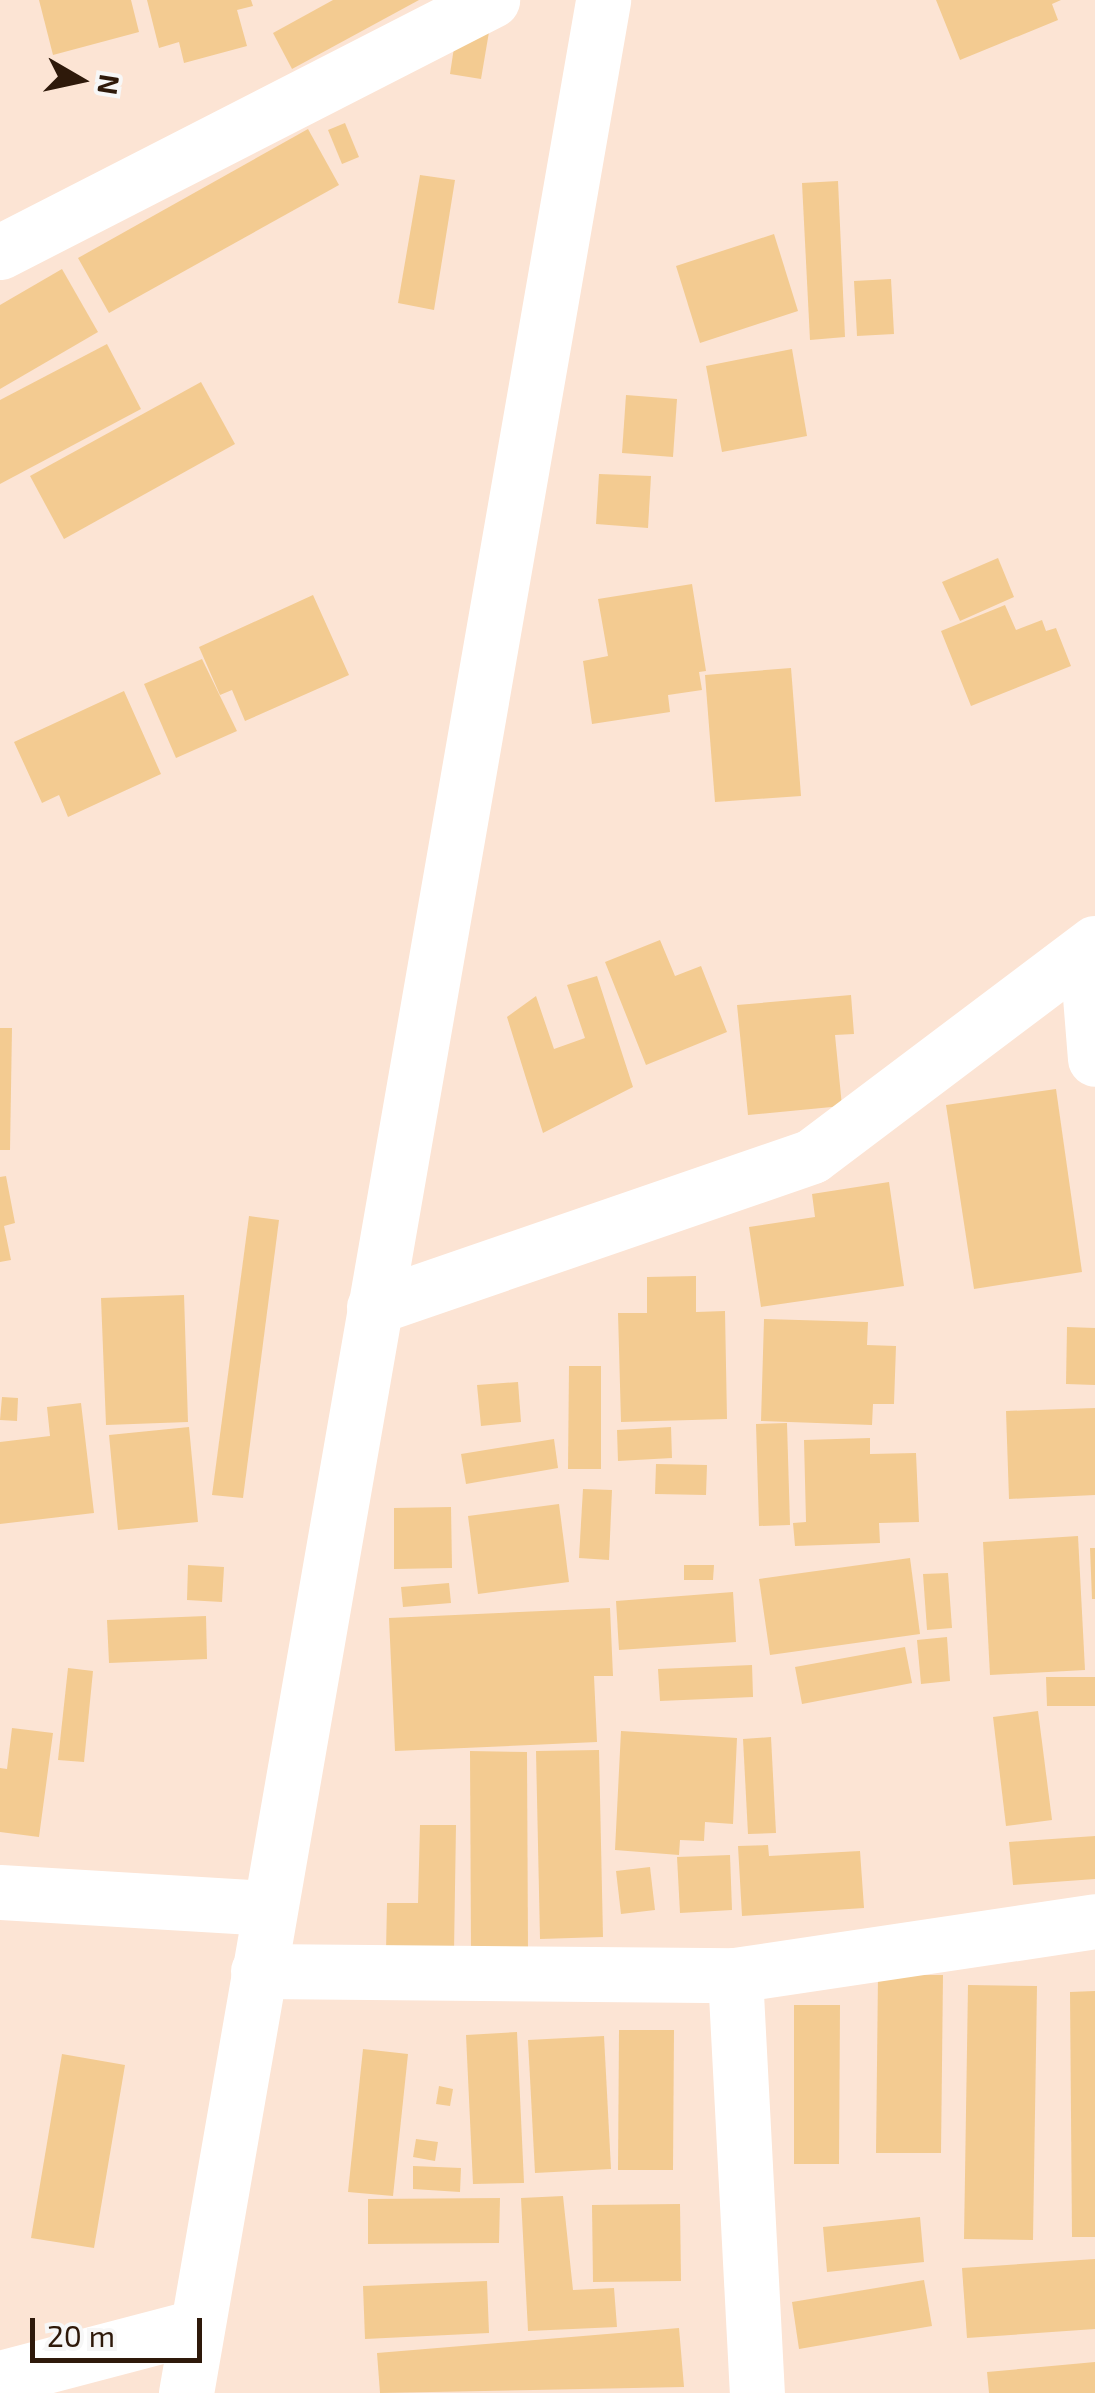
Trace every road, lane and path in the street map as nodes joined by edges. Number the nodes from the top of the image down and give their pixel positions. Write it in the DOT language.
graph roads {
  1 [pos="492,0"];
  2 [pos="603,0"];
  3 [pos="0,252"];
  4 [pos="1095,943"];
  5 [pos="1095,964"];
  6 [pos="1095,1059"];
  7 [pos="374,1307"];
  8 [pos="0,1892"];
  9 [pos="269,1908"];
  10 [pos="1095,1921"];
  11 [pos="258,1971"];
  12 [pos="736,1976"];
  13 [pos="195,2327"];
  14 [pos="0,2378"];
  15 [pos="186,2393"];
  16 [pos="757,2393"];
  1 -- 3 [label="street"];
  2 -- 7 [label="street"];
  4 -- 7 [label="street"];
  5 -- 6 [label="street"];
  7 -- 9 [label="street"];
  8 -- 9 [label="street"];
  9 -- 11 [label="street"];
  10 -- 12 [label="street"];
  11 -- 12 [label="street"];
  11 -- 13 [label="street"];
  12 -- 16 [label="street"];
  13 -- 14 [label="street"];
  13 -- 15 [label="street"];
}
